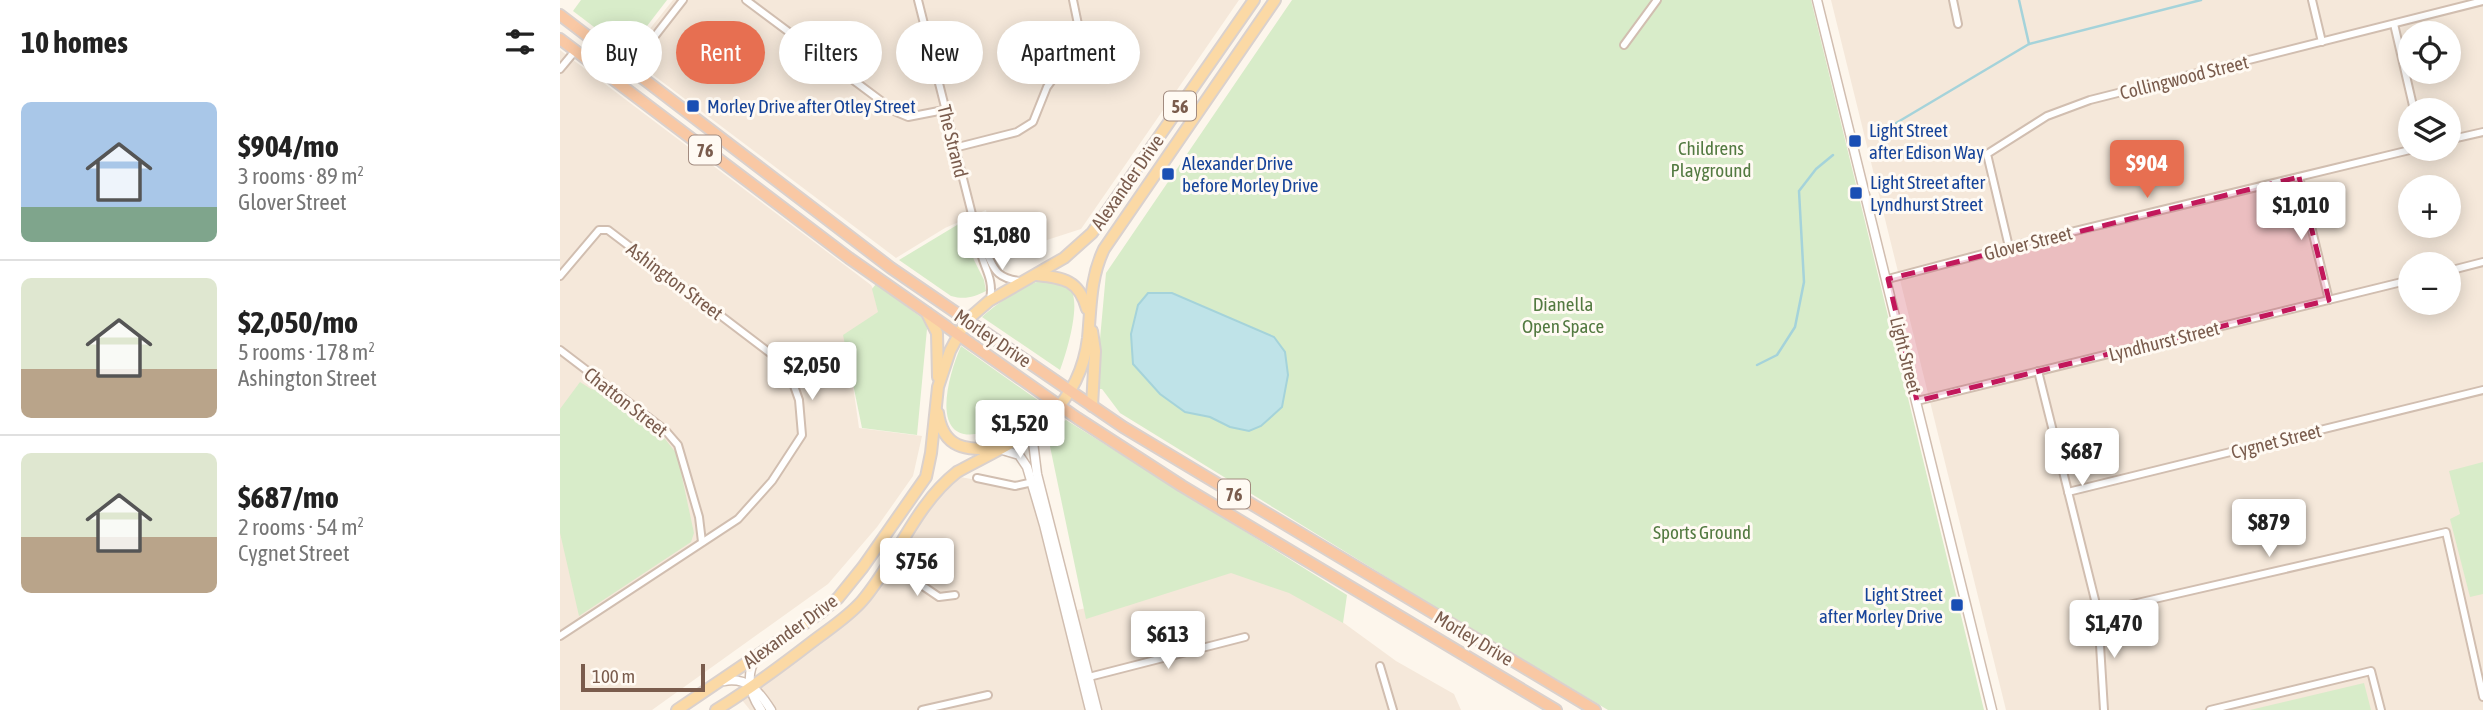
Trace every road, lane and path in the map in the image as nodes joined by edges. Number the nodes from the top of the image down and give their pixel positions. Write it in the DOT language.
graph roads {
  1 [pos="683,0"];
  2 [pos="746,0"];
  3 [pos="918,0"];
  4 [pos="1254,0"];
  5 [pos="1275,0"];
  6 [pos="1657,0"];
  7 [pos="1817,0"];
  8 [pos="1953,0"];
  9 [pos="2312,0"];
  10 [pos="1076,1"];
  11 [pos="2483,1"];
  12 [pos="560,15"];
  13 [pos="1958,24"];
  14 [pos="2394,24"];
  15 [pos="662,27"];
  16 [pos="581,31"];
  17 [pos="560,39"];
  18 [pos="2322,42"];
  19 [pos="1624,45"];
  20 [pos="575,51"];
  21 [pos="560,69"];
  22 [pos="651,84"];
  23 [pos="2411,98"];
  24 [pos="944,110"];
  25 [pos="2483,132"];
  26 [pos="2461,138"];
  27 [pos="954,148"];
  28 [pos="2398,153"];
  29 [pos="2299,177"];
  30 [pos="979,242"];
  31 [pos="2009,247"];
  32 [pos="2483,262"];
  33 [pos="2461,268"];
  34 [pos="1037,275"];
  35 [pos="560,276"];
  36 [pos="1888,279"];
  37 [pos="1022,282"];
  38 [pos="2398,283"];
  39 [pos="2329,300"];
  40 [pos="989,301"];
  41 [pos="927,313"];
  42 [pos="1089,319"];
  43 [pos="966,321"];
  44 [pos="958,333"];
  45 [pos="560,350"];
  46 [pos="2039,371"];
  47 [pos="938,387"];
  48 [pos="2483,390"];
  49 [pos="1070,391"];
  50 [pos="937,401"];
  51 [pos="1917,401"];
  52 [pos="1092,405"];
  53 [pos="1061,406"];
  54 [pos="1042,424"];
  55 [pos="999,449"];
  56 [pos="977,478"];
  57 [pos="1035,482"];
  58 [pos="2068,492"];
  59 [pos="702,542"];
  60 [pos="889,564"];
  61 [pos="955,595"];
  62 [pos="2098,612"];
  63 [pos="560,636"];
  64 [pos="1245,637"];
  65 [pos="758,656"];
  66 [pos="1380,666"];
  67 [pos="1086,677"];
  68 [pos="721,681"];
  69 [pos="752,688"];
  70 [pos="988,695"];
  71 [pos="2483,697"];
  72 [pos="677,710"];
  73 [pos="716,710"];
  74 [pos="761,710"];
  75 [pos="771,710"];
  76 [pos="922,710"];
  77 [pos="1090,710"];
  78 [pos="1097,710"];
  79 [pos="1393,710"];
  80 [pos="1556,710"];
  81 [pos="1595,710"];
  82 [pos="1992,710"];
  83 [pos="2104,710"];
  84 [pos="2210,710"];
  85 [pos="2381,710"];
  1 -- 15 [label="street"];
  2 -- 24 [label="street"];
  3 -- 24 [label="street, The Strand"];
  4 -- 34 [label="main road, Alexander Drive / 56"];
  5 -- 42 [label="main road, Alexander Drive / 56"];
  6 -- 19 [label="street"];
  7 -- 36 [label="street, Light Street"];
  8 -- 13 [label="street"];
  9 -- 18 [label="street"];
  10 -- 27 [label="street"];
  11 -- 14 [label="street, Collingwood Street"];
  12 -- 16 [label="highway, Morley Drive / 76"];
  14 -- 18 [label="street, Collingwood Street"];
  14 -- 23 [label="street"];
  17 -- 20 [label="highway, Morley Drive / 76"];
  18 -- 31 [label="street, Collingwood Street"];
  20 -- 21 [label="street"];
  20 -- 41 [label="highway, Morley Drive / 76"];
  22 -- 43 [label="highway, Morley Drive / 76"];
  24 -- 27 [label="street, The Strand"];
  25 -- 26 [label="street"];
  27 -- 30 [label="street, The Strand"];
  28 -- 29 [label="street, Glover Street"];
  29 -- 31 [label="street, Glover Street"];
  29 -- 39 [label="street"];
  30 -- 37 [label="street, The Strand"];
  30 -- 40 [label="street, The Strand"];
  31 -- 36 [label="street, Glover Street"];
  32 -- 33 [label="street"];
  34 -- 37 [label="main road, Alexander Drive / 56"];
  34 -- 42 [label="main road, 56"];
  35 -- 59 [label="street, Ashington Street"];
  36 -- 51 [label="street, Light Street"];
  37 -- 40 [label="main road, Alexander Drive / 56"];
  38 -- 39 [label="street, Lyndhurst Street"];
  39 -- 46 [label="street, Lyndhurst Street"];
  40 -- 43 [label="main road, Alexander Drive / 56"];
  41 -- 44 [label="highway, Morley Drive / 76"];
  41 -- 47 [label="main road"];
  42 -- 49 [label="main road, Alexander Drive / 56"];
  42 -- 52 [label="main road, 56"];
  43 -- 44 [label="main road, Alexander Drive / 56"];
  43 -- 49 [label="highway, Morley Drive / 76"];
  44 -- 47 [label="main road, Alexander Drive / 56"];
  44 -- 53 [label="highway, Morley Drive / 76"];
  45 -- 59 [label="street, Chatton Street"];
  46 -- 51 [label="street, Lyndhurst Street"];
  46 -- 58 [label="street"];
  47 -- 50 [label="main road, Alexander Drive / 56"];
  48 -- 58 [label="street, Cygnet Street"];
  49 -- 52 [label="highway, Morley Drive / 76"];
  49 -- 53 [label="main road, Alexander Drive / 56"];
  50 -- 55 [label="main road, 56"];
  50 -- 65 [label="main road, Alexander Drive / 56"];
  51 -- 82 [label="street, Light Street"];
  52 -- 81 [label="highway, Morley Drive / 76"];
  53 -- 54 [label="main road, Alexander Drive / 56"];
  53 -- 80 [label="highway, Morley Drive / 76"];
  54 -- 55 [label="main road, Alexander Drive / 56"];
  54 -- 57 [label="street"];
  55 -- 57 [label="street"];
  55 -- 60 [label="main road, Alexander Drive / 56"];
  56 -- 57 [label="street"];
  57 -- 67 [label="street"];
  58 -- 62 [label="street"];
  59 -- 63 [label="street, Ashington Street"];
  60 -- 61 [label="street"];
  60 -- 69 [label="main road, Alexander Drive / 56"];
  62 -- 71 [label="street"];
  62 -- 83 [label="street"];
  64 -- 67 [label="street"];
  65 -- 68 [label="main road, Alexander Drive / 56"];
  65 -- 69 [label="street"];
  66 -- 79 [label="street"];
  67 -- 77 [label="street"];
  67 -- 78 [label="street"];
  68 -- 69 [label="street"];
  68 -- 72 [label="main road, Alexander Drive / 56"];
  69 -- 73 [label="main road, Alexander Drive / 56"];
  69 -- 74 [label="street"];
  69 -- 75 [label="street"];
  70 -- 76 [label="street"];
  84 -- 85 [label="street"];
}
